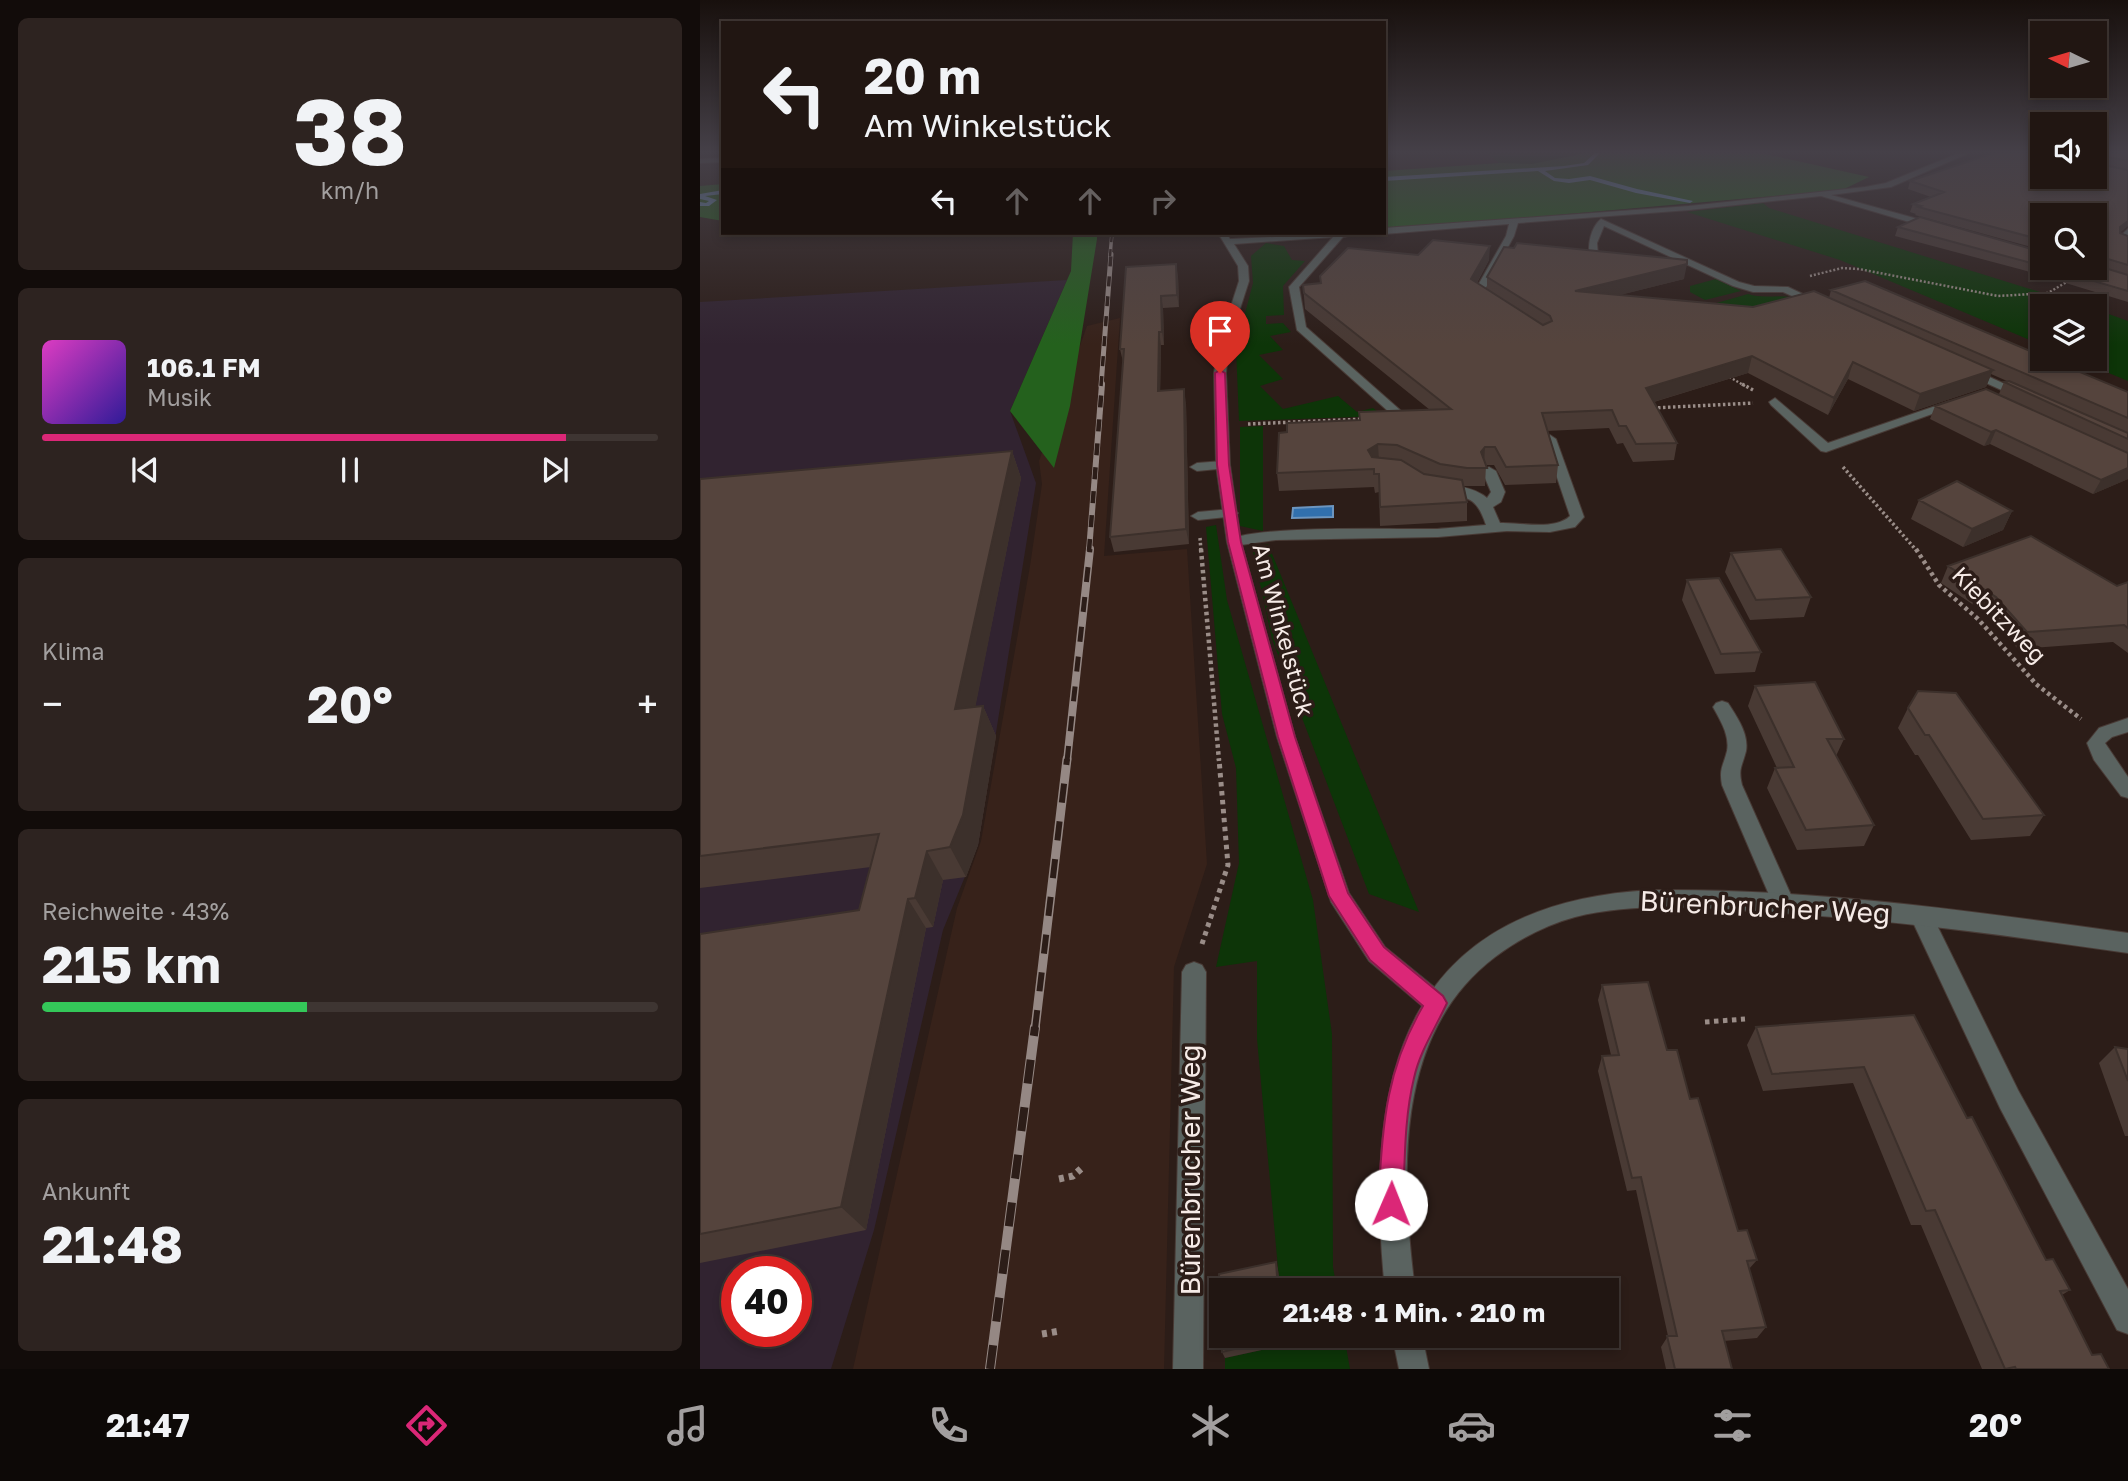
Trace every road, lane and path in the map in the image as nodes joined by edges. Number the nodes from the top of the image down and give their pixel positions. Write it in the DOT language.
graph roads {
  1 [pos="1617,217"];
  2 [pos="1902,217"];
  3 [pos="1598,219"];
  4 [pos="1514,221"];
  5 [pos="1949,230"];
  6 [pos="1386,231"];
  7 [pos="2128,232"];
  8 [pos="1302,235"];
  9 [pos="1340,235"];
  10 [pos="1225,237"];
  11 [pos="2121,240"];
  12 [pos="1593,255"];
  13 [pos="2069,280"];
  14 [pos="1763,289"];
  15 [pos="1502,311"];
  16 [pos="1835,311"];
  17 [pos="1956,365"];
  18 [pos="1726,375"];
  19 [pos="2004,387"];
  20 [pos="2029,398"];
  21 [pos="1774,402"];
  22 [pos="1649,408"];
  23 [pos="1402,417"];
  24 [pos="1263,423"];
  25 [pos="1550,439"];
  26 [pos="1826,448"];
  27 [pos="1223,465"];
  28 [pos="1197,467"];
  29 [pos="1489,471"];
  30 [pos="1430,486"];
  31 [pos="1487,504"];
  32 [pos="1231,513"];
  33 [pos="1198,516"];
  34 [pos="1494,528"];
  35 [pos="1234,542"];
  36 [pos="1722,707"];
  37 [pos="2128,725"];
  38 [pos="2099,734"];
  39 [pos="2128,792"];
  40 [pos="1784,904"];
  41 [pos="1921,916"];
  42 [pos="2128,943"];
  43 [pos="1194,972"];
  44 [pos="1436,1003"];
  45 [pos="1745,1019"];
  46 [pos="1705,1023"];
  47 [pos="1084,1166"];
  48 [pos="1059,1179"];
  49 [pos="1399,1278"];
  50 [pos="2128,1319"];
  51 [pos="1060,1331"];
  52 [pos="1042,1334"];
  53 [pos="1410,1348"];
  54 [pos="1188,1369"];
  55 [pos="1414,1369"];
  1 -- 3 [label="street"];
  2 -- 5 [label="street"];
  3 -- 4 [label="street"];
  3 -- 12 [label="street"];
  3 -- 14 [label="street"];
  4 -- 6 [label="street"];
  4 -- 15 [label="street"];
  7 -- 11 [label="street"];
  8 -- 10 [label="street"];
  9 -- 23 [label="street"];
  10 -- 27 [label="street, Am Winkelstück"];
  13 -- 14 [label="path"];
  14 -- 16 [label="street"];
  17 -- 19 [label="street"];
  18 -- 21 [label="path"];
  19 -- 20 [label="street"];
  19 -- 26 [label="street"];
  21 -- 22 [label="path"];
  21 -- 26 [label="street"];
  23 -- 24 [label="path"];
  25 -- 34 [label="street"];
  26 -- 38 [label="path, Kiebitzweg"];
  27 -- 28 [label="street"];
  27 -- 32 [label="street, Am Winkelstück"];
  29 -- 31 [label="street"];
  30 -- 31 [label="street"];
  31 -- 34 [label="street"];
  32 -- 33 [label="street"];
  32 -- 35 [label="street, Am Winkelstück"];
  33 -- 43 [label="path"];
  34 -- 35 [label="street"];
  35 -- 44 [label="street, Am Winkelstück"];
  36 -- 40 [label="street"];
  37 -- 38 [label="street"];
  38 -- 39 [label="street"];
  40 -- 41 [label="street, Bürenbrucher Weg"];
  40 -- 44 [label="street, Bürenbrucher Weg"];
  41 -- 42 [label="street, Bürenbrucher Weg"];
  41 -- 50 [label="street"];
  43 -- 54 [label="street, Bürenbrucher Weg"];
  44 -- 49 [label="street, Bürenbrucher Weg"];
  45 -- 46 [label="path"];
  47 -- 48 [label="path"];
  51 -- 52 [label="path"];
  53 -- 55 [label="street"];
}
